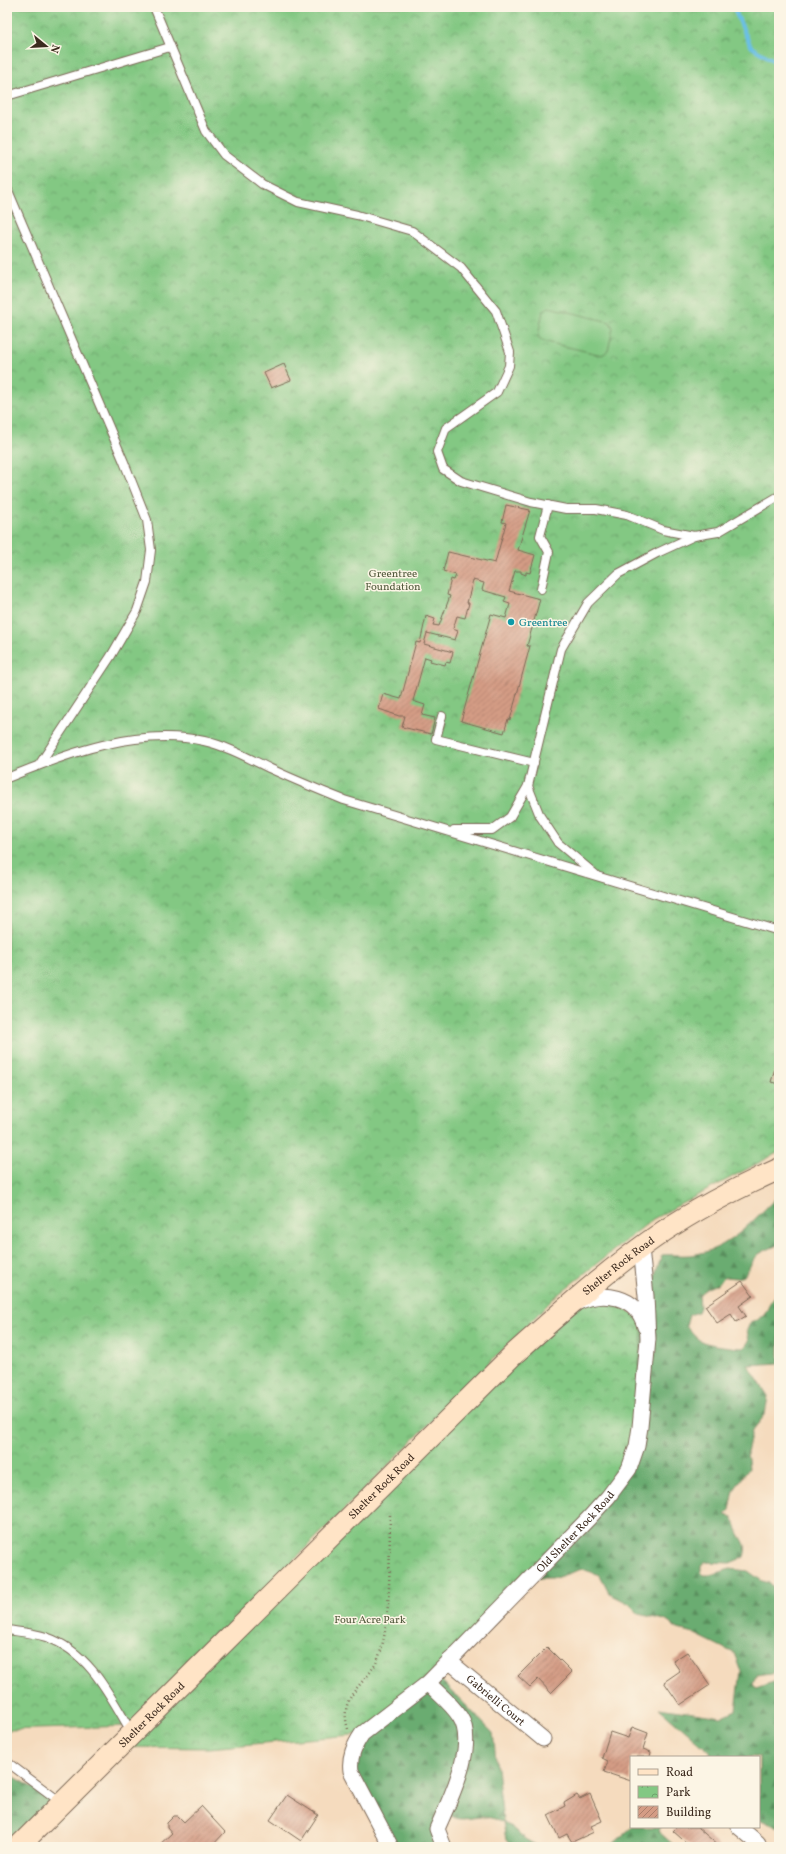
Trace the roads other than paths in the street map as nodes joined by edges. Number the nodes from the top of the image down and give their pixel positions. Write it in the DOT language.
graph roads {
  1 [pos="154,7"];
  2 [pos="170,47"];
  3 [pos="7,96"];
  4 [pos="7,188"];
  5 [pos="779,496"];
  6 [pos="548,506"];
  7 [pos="694,536"];
  8 [pos="541,589"];
  9 [pos="442,716"];
  10 [pos="534,763"];
  11 [pos="39,765"];
  12 [pos="7,778"];
  13 [pos="528,786"];
  14 [pos="444,830"];
  15 [pos="598,876"];
  16 [pos="779,931"];
  17 [pos="779,1169"];
  18 [pos="641,1248"];
  19 [pos="563,1311"];
  20 [pos="648,1339"];
  21 [pos="7,1630"];
  22 [pos="449,1661"];
  23 [pos="428,1683"];
  24 [pos="132,1734"];
  25 [pos="543,1739"];
  26 [pos="7,1762"];
  27 [pos="62,1803"];
  28 [pos="741,1828"];
  29 [pos="18,1847"];
  30 [pos="391,1847"];
  31 [pos="444,1847"];
  32 [pos="755,1847"];
  1 -- 2 [label="lane"];
  2 -- 3 [label="lane"];
  2 -- 6 [label="lane"];
  4 -- 11 [label="lane"];
  5 -- 7 [label="lane"];
  6 -- 7 [label="lane"];
  6 -- 8 [label="lane"];
  7 -- 10 [label="lane"];
  9 -- 10 [label="lane"];
  10 -- 13 [label="lane"];
  11 -- 12 [label="lane"];
  11 -- 14 [label="lane"];
  13 -- 14 [label="lane"];
  13 -- 15 [label="lane"];
  14 -- 15 [label="lane"];
  15 -- 16 [label="lane"];
  17 -- 18 [label="main road, Shelter Rock Road"];
  18 -- 19 [label="main road, Shelter Rock Road"];
  18 -- 20 [label="street, Old Shelter Rock Road"];
  19 -- 20 [label="street"];
  19 -- 24 [label="main road, Shelter Rock Road"];
  20 -- 22 [label="street, Old Shelter Rock Road"];
  21 -- 24 [label="lane"];
  22 -- 23 [label="street, Old Shelter Rock Road"];
  22 -- 25 [label="street, Gabrielli Court"];
  23 -- 30 [label="street, Old Shelter Rock Road"];
  23 -- 31 [label="street"];
  24 -- 27 [label="main road, Shelter Rock Road"];
  26 -- 27 [label="lane"];
  27 -- 29 [label="main road, Shelter Rock Road"];
  28 -- 32 [label="street"];
}
